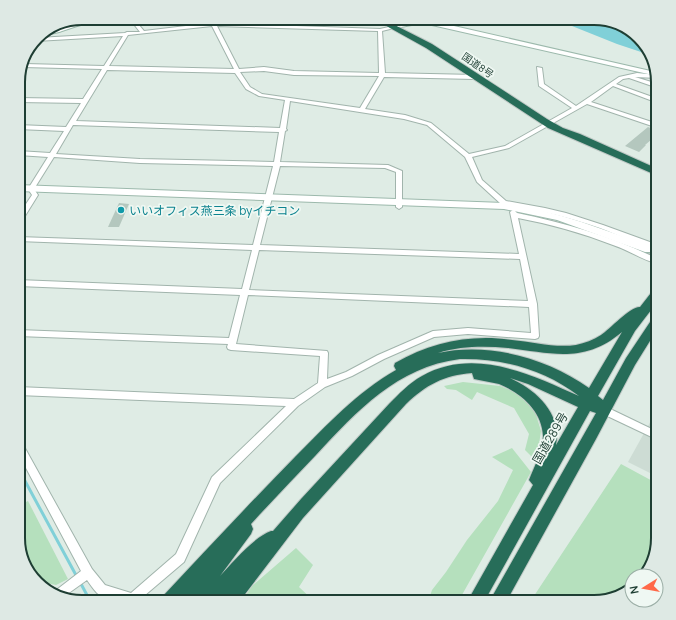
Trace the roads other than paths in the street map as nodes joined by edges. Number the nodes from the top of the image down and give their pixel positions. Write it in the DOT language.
graph roads {
  1 [pos="137,25"];
  2 [pos="206,25"];
  3 [pos="214,25"];
  4 [pos="277,25"];
  5 [pos="395,25"];
  6 [pos="403,25"];
  7 [pos="441,25"];
  8 [pos="74,26"];
  9 [pos="398,26"];
  10 [pos="380,30"];
  11 [pos="57,31"];
  12 [pos="127,33"];
  13 [pos="143,33"];
  14 [pos="45,39"];
  15 [pos="27,66"];
  16 [pos="106,68"];
  17 [pos="539,68"];
  18 [pos="237,71"];
  19 [pos="650,73"];
  20 [pos="382,75"];
  21 [pos="651,76"];
  22 [pos="475,77"];
  23 [pos="629,77"];
  24 [pos="611,84"];
  25 [pos="651,84"];
  26 [pos="651,98"];
  27 [pos="288,99"];
  28 [pos="25,100"];
  29 [pos="85,101"];
  30 [pos="587,102"];
  31 [pos="575,108"];
  32 [pos="362,110"];
  33 [pos="72,123"];
  34 [pos="547,123"];
  35 [pos="651,124"];
  36 [pos="25,127"];
  37 [pos="68,129"];
  38 [pos="284,130"];
  39 [pos="566,133"];
  40 [pos="25,153"];
  41 [pos="52,154"];
  42 [pos="468,156"];
  43 [pos="277,164"];
  44 [pos="651,170"];
  45 [pos="651,178"];
  46 [pos="25,190"];
  47 [pos="33,192"];
  48 [pos="25,193"];
  49 [pos="267,200"];
  50 [pos="399,204"];
  51 [pos="504,204"];
  52 [pos="25,208"];
  53 [pos="514,213"];
  54 [pos="578,223"];
  55 [pos="25,239"];
  56 [pos="255,247"];
  57 [pos="651,248"];
  58 [pos="651,248"];
  59 [pos="522,257"];
  60 [pos="651,259"];
  61 [pos="25,283"];
  62 [pos="244,293"];
  63 [pos="651,299"];
  64 [pos="651,302"];
  65 [pos="533,304"];
  66 [pos="651,330"];
  67 [pos="25,333"];
  68 [pos="232,341"];
  69 [pos="322,385"];
  70 [pos="413,390"];
  71 [pos="25,391"];
  72 [pos="367,394"];
  73 [pos="589,401"];
  74 [pos="295,403"];
  75 [pos="604,410"];
  76 [pos="651,433"];
  77 [pos="25,457"];
  78 [pos="269,493"];
  79 [pos="298,512"];
  80 [pos="512,534"];
  81 [pos="86,574"];
  82 [pos="64,590"];
  83 [pos="116,595"];
  84 [pos="136,595"];
  85 [pos="175,595"];
  86 [pos="196,595"];
  87 [pos="214,595"];
  88 [pos="234,595"];
  89 [pos="479,595"];
  90 [pos="501,595"];
  1 -- 13 [label="street"];
  2 -- 13 [label="street"];
  3 -- 18 [label="street"];
  4 -- 10 [label="street"];
  5 -- 9 [label="highway, 国道8号"];
  6 -- 9 [label="street"];
  7 -- 19 [label="street"];
  8 -- 11 [label="street"];
  9 -- 10 [label="street"];
  9 -- 22 [label="highway, 国道8号"];
  10 -- 20 [label="street"];
  12 -- 13 [label="street"];
  12 -- 14 [label="street"];
  12 -- 16 [label="street"];
  15 -- 16 [label="street"];
  16 -- 18 [label="street"];
  16 -- 29 [label="street"];
  17 -- 31 [label="street"];
  18 -- 20 [label="street"];
  18 -- 27 [label="street"];
  20 -- 22 [label="street"];
  20 -- 32 [label="street"];
  21 -- 23 [label="street"];
  22 -- 34 [label="highway, 国道8号"];
  23 -- 24 [label="street"];
  23 -- 25 [label="street"];
  24 -- 26 [label="street"];
  24 -- 30 [label="street"];
  27 -- 32 [label="street"];
  27 -- 38 [label="street"];
  28 -- 29 [label="street"];
  29 -- 33 [label="street"];
  30 -- 31 [label="street"];
  30 -- 35 [label="street"];
  31 -- 34 [label="street"];
  32 -- 42 [label="street"];
  33 -- 37 [label="street"];
  33 -- 38 [label="street"];
  34 -- 39 [label="highway, 国道8号"];
  34 -- 42 [label="street"];
  36 -- 37 [label="street"];
  37 -- 41 [label="street"];
  38 -- 43 [label="street"];
  39 -- 44 [label="highway, 国道8号"];
  39 -- 45 [label="highway, 国道8号"];
  40 -- 41 [label="street"];
  41 -- 43 [label="street"];
  41 -- 47 [label="street"];
  42 -- 51 [label="street"];
  43 -- 49 [label="street"];
  43 -- 50 [label="street"];
  46 -- 47 [label="street"];
  47 -- 48 [label="street"];
  47 -- 49 [label="street"];
  47 -- 52 [label="street"];
  49 -- 50 [label="street"];
  49 -- 56 [label="street"];
  50 -- 51 [label="street"];
  50 -- 53 [label="street"];
  51 -- 54 [label="street"];
  51 -- 57 [label="street"];
  53 -- 54 [label="street"];
  53 -- 59 [label="street"];
  53 -- 60 [label="street"];
  54 -- 58 [label="street"];
  55 -- 56 [label="street"];
  56 -- 59 [label="street"];
  56 -- 62 [label="street"];
  59 -- 65 [label="street"];
  61 -- 62 [label="street"];
  62 -- 65 [label="street"];
  62 -- 68 [label="street"];
  63 -- 72 [label="highway"];
  64 -- 73 [label="highway, 国道289号"];
  65 -- 69 [label="street"];
  66 -- 75 [label="highway"];
  67 -- 68 [label="street"];
  68 -- 69 [label="street"];
  69 -- 74 [label="street"];
  70 -- 73 [label="highway"];
  70 -- 79 [label="highway"];
  70 -- 80 [label="highway"];
  71 -- 74 [label="street"];
  72 -- 73 [label="highway"];
  72 -- 78 [label="highway"];
  73 -- 75 [label="highway"];
  73 -- 80 [label="highway, 国道289号"];
  74 -- 84 [label="street"];
  75 -- 76 [label="street"];
  75 -- 90 [label="highway"];
  77 -- 81 [label="street"];
  78 -- 85 [label="highway"];
  78 -- 86 [label="highway"];
  79 -- 87 [label="highway"];
  79 -- 88 [label="highway"];
  80 -- 89 [label="highway, 国道289号"];
  81 -- 82 [label="street"];
  81 -- 83 [label="street"];
}
